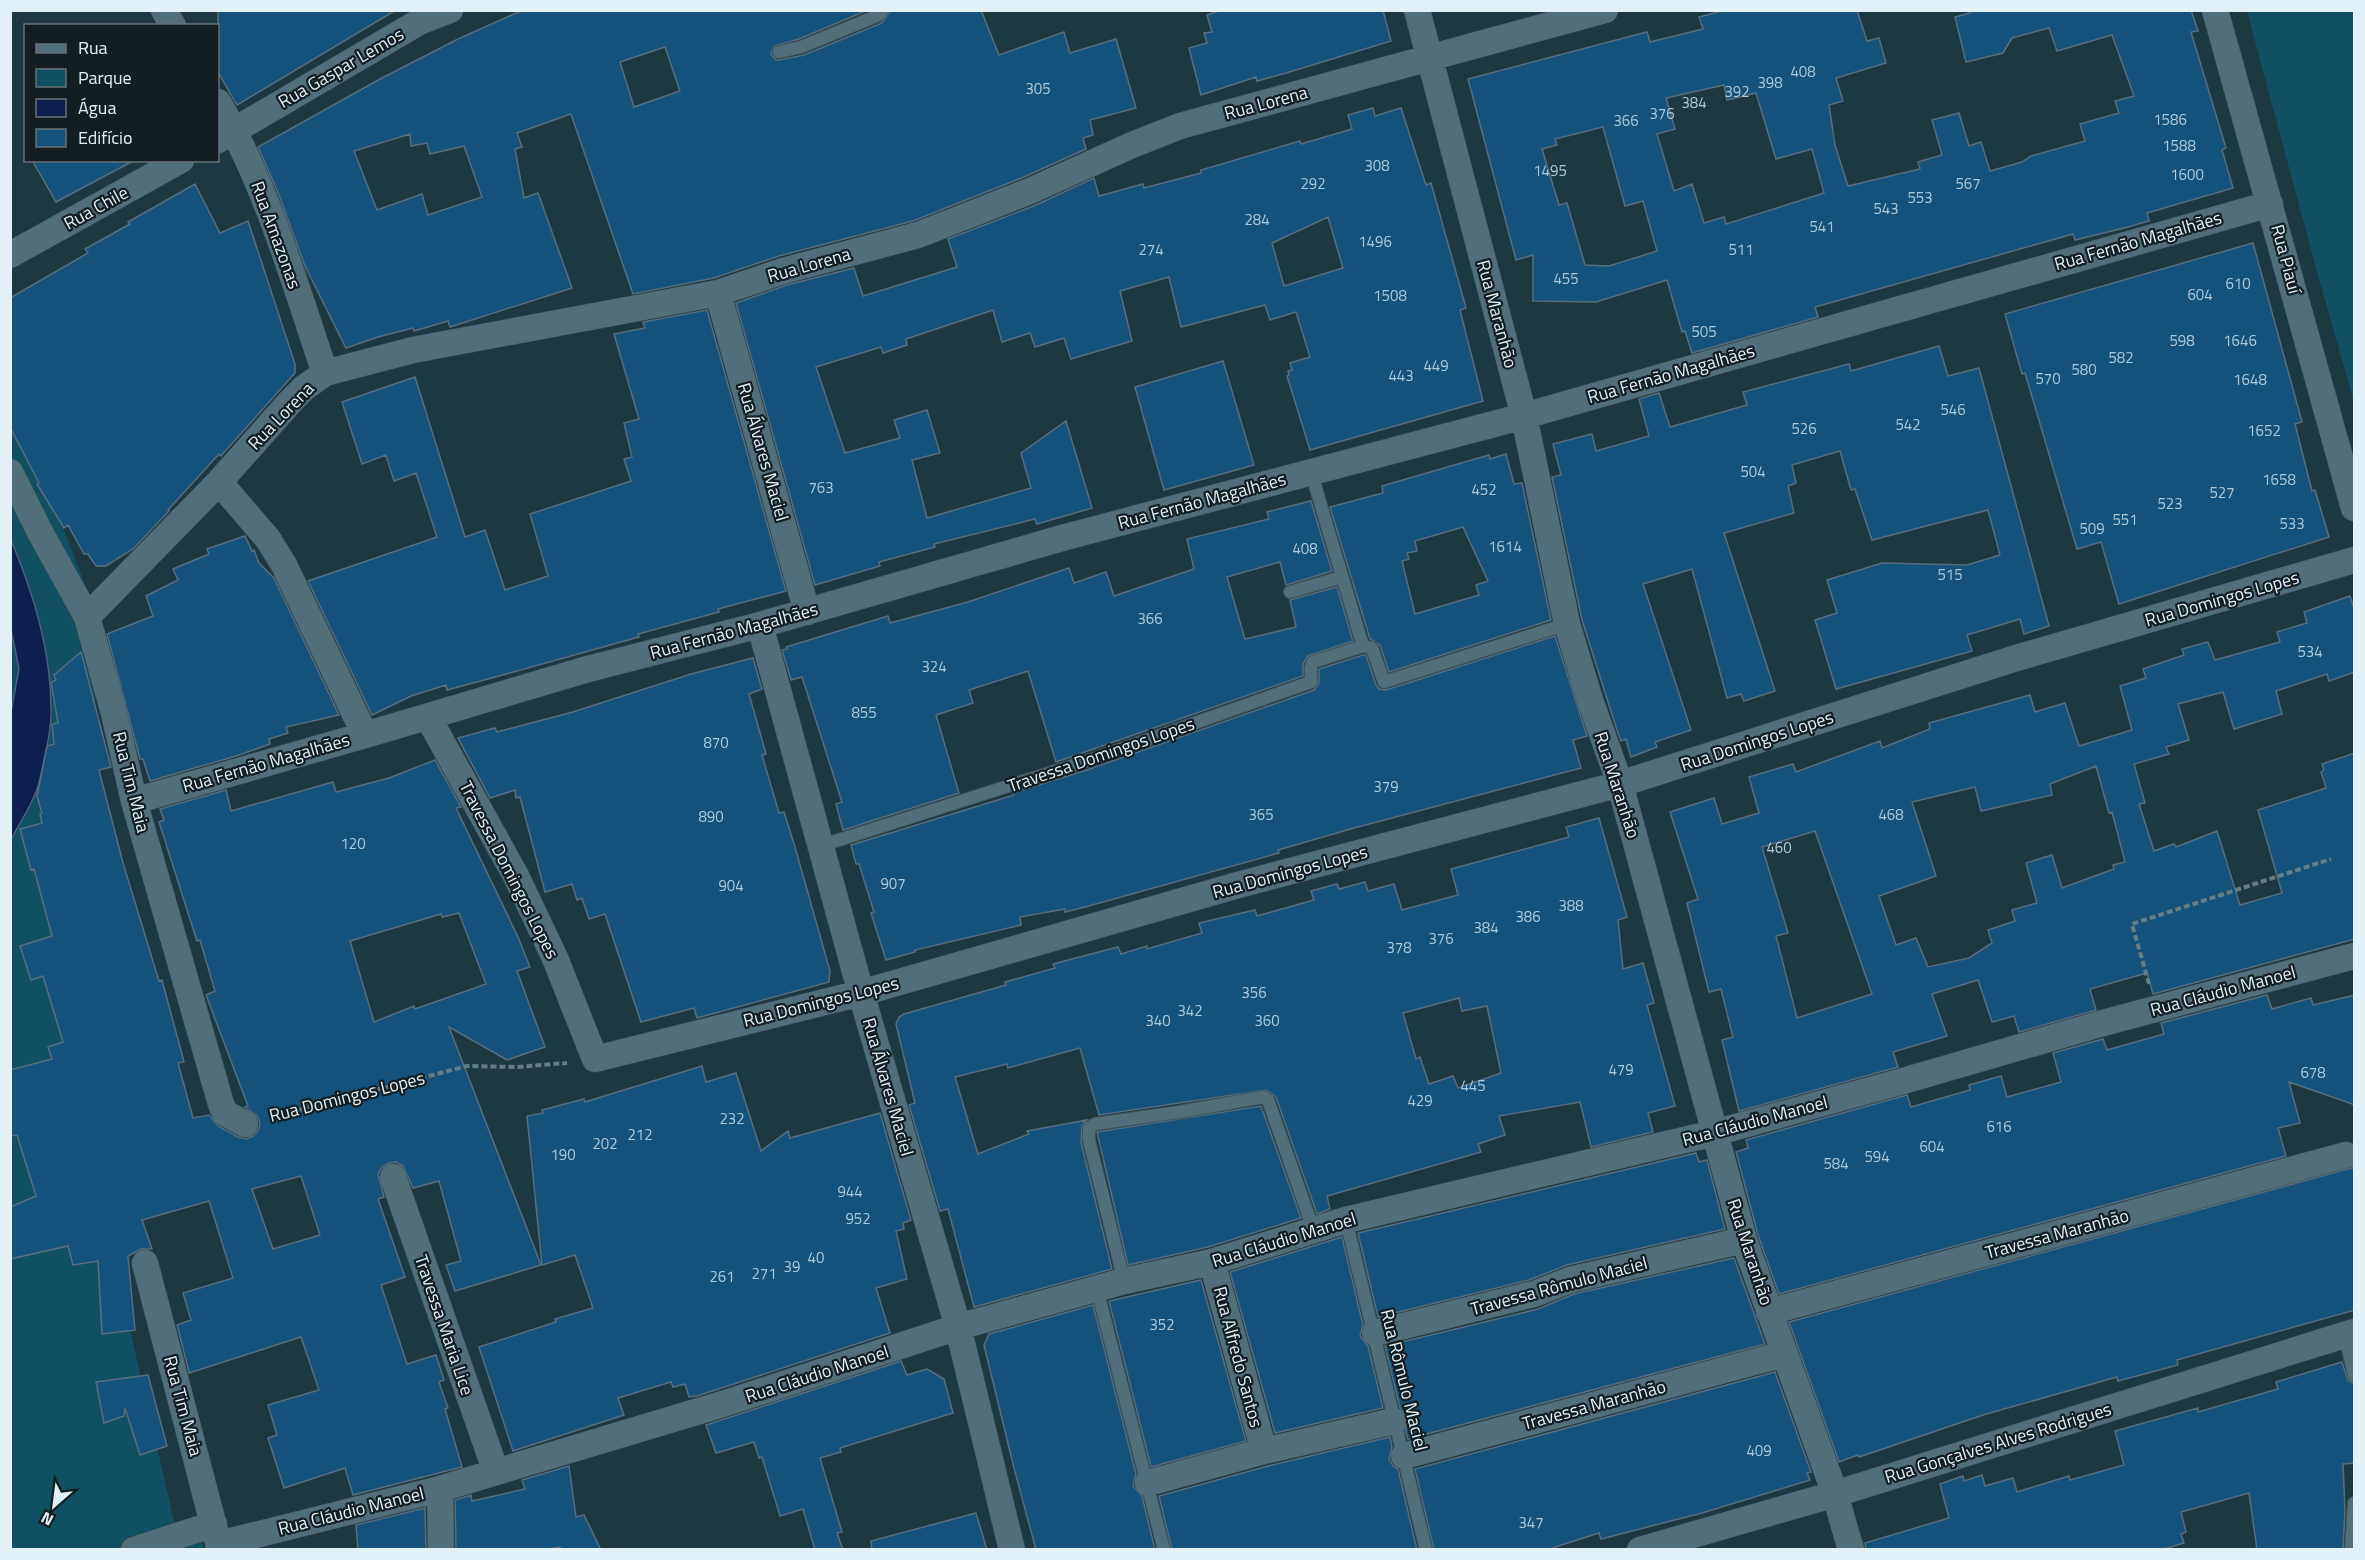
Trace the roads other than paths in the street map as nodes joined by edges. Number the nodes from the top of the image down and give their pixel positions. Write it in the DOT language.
graph roads {
  1 [pos="164,10"];
  2 [pos="450,10"];
  3 [pos="884,10"];
  4 [pos="1416,10"];
  5 [pos="1605,10"];
  6 [pos="2216,10"];
  7 [pos="418,16"];
  8 [pos="172,24"];
  9 [pos="780,52"];
  10 [pos="1429,58"];
  11 [pos="219,106"];
  12 [pos="226,135"];
  13 [pos="177,162"];
  14 [pos="2270,204"];
  15 [pos="10,255"];
  16 [pos="718,293"];
  17 [pos="325,373"];
  18 [pos="1524,416"];
  19 [pos="10,472"];
  20 [pos="1311,472"];
  21 [pos="219,482"];
  22 [pos="2355,507"];
  23 [pos="2355,560"];
  24 [pos="1342,577"];
  25 [pos="1290,592"];
  26 [pos="807,612"];
  27 [pos="87,617"];
  28 [pos="1567,624"];
  29 [pos="760,625"];
  30 [pos="1363,646"];
  31 [pos="428,717"];
  32 [pos="365,735"];
  33 [pos="1620,784"];
  34 [pos="134,801"];
  35 [pos="820,846"];
  36 [pos="2355,956"];
  37 [pos="861,993"];
  38 [pos="595,1059"];
  39 [pos="222,1104"];
  40 [pos="245,1124"];
  41 [pos="1714,1133"];
  42 [pos="2346,1155"];
  43 [pos="393,1177"];
  44 [pos="1346,1220"];
  45 [pos="1314,1231"];
  46 [pos="1744,1240"];
  47 [pos="1212,1262"];
  48 [pos="145,1263"];
  49 [pos="1124,1281"];
  50 [pos="1097,1289"];
  51 [pos="1769,1312"];
  52 [pos="958,1328"];
  53 [pos="1375,1333"];
  54 [pos="2350,1334"];
  55 [pos="1784,1354"];
  56 [pos="2355,1376"];
  57 [pos="1394,1421"];
  58 [pos="1264,1451"];
  59 [pos="1404,1456"];
  60 [pos="496,1472"];
  61 [pos="1148,1484"];
  62 [pos="440,1489"];
  63 [pos="1835,1494"];
  64 [pos="2355,1503"];
  65 [pos="218,1539"];
  66 [pos="134,1550"];
  67 [pos="441,1550"];
  68 [pos="1012,1550"];
  69 [pos="1164,1550"];
  70 [pos="1426,1550"];
  71 [pos="1640,1550"];
  72 [pos="1851,1550"];
  73 [pos="2351,1550"];
  1 -- 8 [label="street"];
  2 -- 7 [label="street, Rua Gaspar Lemos"];
  3 -- 9 [label="lane"];
  4 -- 10 [label="street, Rua Maranhão"];
  5 -- 10 [label="street, Rua Lorena"];
  6 -- 14 [label="street, Rua Piauí"];
  7 -- 12 [label="street, Rua Gaspar Lemos"];
  10 -- 16 [label="street, Rua Lorena"];
  10 -- 18 [label="street, Rua Maranhão"];
  11 -- 12 [label="street, Rua Amazonas"];
  12 -- 17 [label="street, Rua Amazonas"];
  13 -- 15 [label="street, Rua Chile"];
  14 -- 18 [label="street, Rua Fernão Magalhães"];
  14 -- 22 [label="street, Rua Piauí"];
  16 -- 17 [label="street, Rua Lorena"];
  16 -- 26 [label="street, Rua Álvares Maciel"];
  17 -- 21 [label="street, Rua Lorena"];
  18 -- 20 [label="street, Rua Fernão Magalhães"];
  18 -- 28 [label="street, Rua Maranhão"];
  19 -- 27 [label="street, Rua Tim Maia"];
  20 -- 24 [label="lane"];
  20 -- 26 [label="street, Rua Fernão Magalhães"];
  21 -- 27 [label="street, Rua Lorena"];
  21 -- 32 [label="street"];
  23 -- 33 [label="street, Rua Domingos Lopes"];
  24 -- 25 [label="lane"];
  24 -- 30 [label="lane"];
  26 -- 29 [label="street, Rua Fernão Magalhães"];
  27 -- 34 [label="street, Rua Tim Maia"];
  28 -- 30 [label="lane"];
  28 -- 33 [label="street, Rua Maranhão"];
  29 -- 31 [label="street, Rua Fernão Magalhães"];
  29 -- 35 [label="street, Rua Álvares Maciel"];
  30 -- 35 [label="lane, Travessa Domingos Lopes"];
  31 -- 32 [label="street, Rua Fernão Magalhães"];
  31 -- 38 [label="street, Travessa Domingos Lopes"];
  32 -- 34 [label="street, Rua Fernão Magalhães"];
  33 -- 37 [label="street, Rua Domingos Lopes"];
  33 -- 41 [label="street, Rua Maranhão"];
  34 -- 39 [label="street, Rua Tim Maia"];
  35 -- 37 [label="street, Rua Álvares Maciel"];
  36 -- 41 [label="street, Rua Cláudio Manoel"];
  37 -- 38 [label="street, Rua Domingos Lopes"];
  37 -- 52 [label="street, Rua Álvares Maciel"];
  39 -- 40 [label="street, Rua Domingos Lopes"];
  41 -- 44 [label="street, Rua Cláudio Manoel"];
  41 -- 46 [label="street, Rua Maranhão"];
  42 -- 51 [label="street, Travessa Maranhão"];
  43 -- 60 [label="street, Travessa Maria Lice"];
  44 -- 45 [label="street, Rua Cláudio Manoel"];
  44 -- 53 [label="lane, Rua Rômulo Maciel"];
  45 -- 47 [label="street, Rua Cláudio Manoel"];
  45 -- 49 [label="lane"];
  46 -- 51 [label="street, Rua Maranhão"];
  46 -- 53 [label="street, Travessa Rômulo Maciel"];
  47 -- 49 [label="street, Rua Cláudio Manoel"];
  47 -- 58 [label="street, Rua Alfredo Santos"];
  48 -- 65 [label="street, Rua Tim Maia"];
  49 -- 50 [label="street, Rua Cláudio Manoel"];
  50 -- 52 [label="street, Rua Cláudio Manoel"];
  50 -- 61 [label="lane"];
  51 -- 55 [label="street, Rua Maranhão"];
  52 -- 60 [label="street, Rua Cláudio Manoel"];
  52 -- 68 [label="street, Rua Álvares Maciel"];
  53 -- 57 [label="lane, Rua Rômulo Maciel"];
  54 -- 56 [label="lane"];
  54 -- 63 [label="street, Rua Gonçalves Alves Rodrigues"];
  55 -- 59 [label="street, Travessa Maranhão"];
  55 -- 63 [label="street, Rua Maranhão"];
  57 -- 58 [label="street"];
  57 -- 59 [label="lane, Rua Rômulo Maciel"];
  58 -- 61 [label="street"];
  59 -- 70 [label="lane, Rua Rômulo Maciel"];
  60 -- 62 [label="street, Rua Cláudio Manoel"];
  61 -- 69 [label="lane"];
  62 -- 65 [label="street, Rua Cláudio Manoel"];
  62 -- 67 [label="street"];
  63 -- 71 [label="street, Rua Gonçalves Alves Rodrigues"];
  63 -- 72 [label="street, Rua Maranhão"];
  64 -- 73 [label="lane"];
  65 -- 66 [label="street, Rua Cláudio Manoel"];
}
